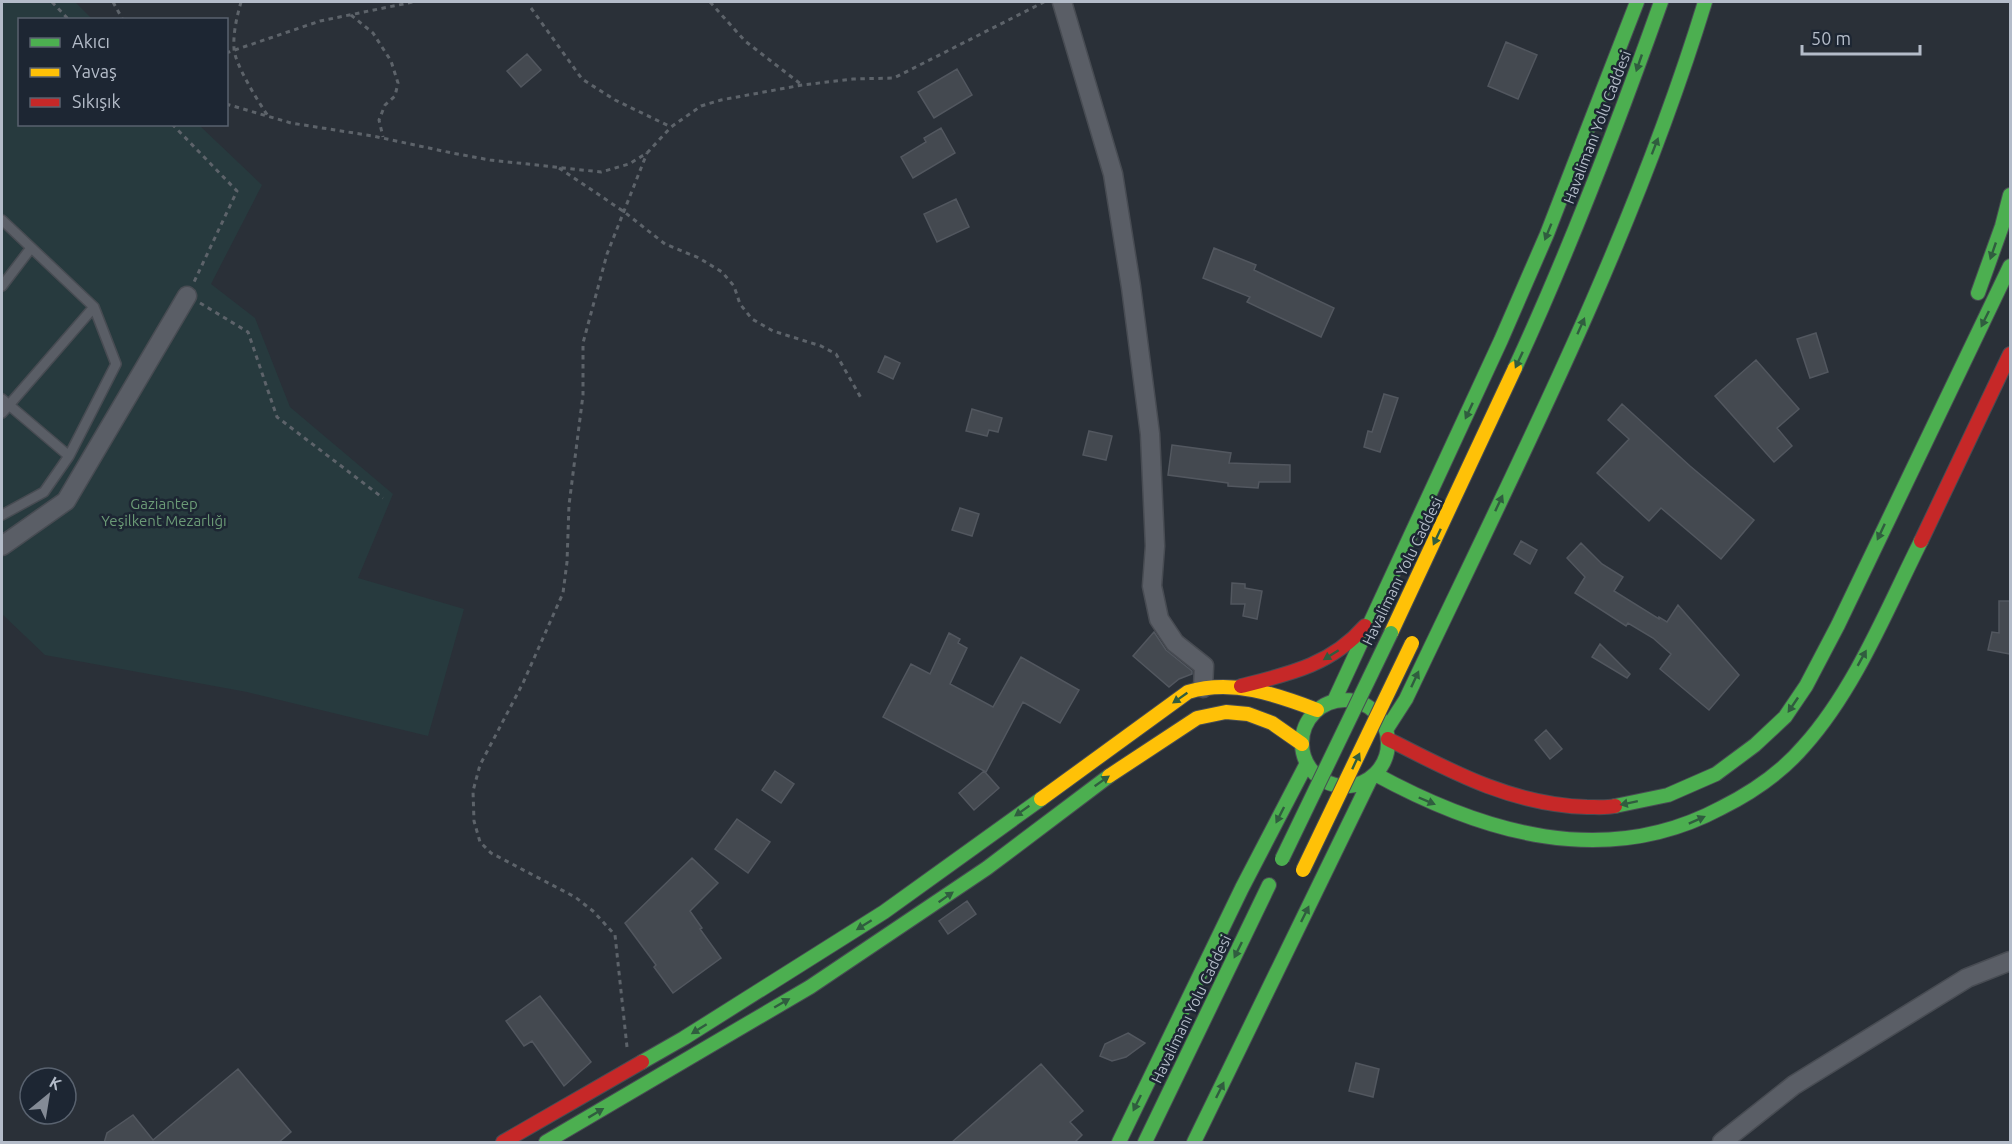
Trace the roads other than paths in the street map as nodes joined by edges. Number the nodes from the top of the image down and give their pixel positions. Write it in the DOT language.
graph roads {
  1 [pos="1062,2"];
  2 [pos="1637,2"];
  3 [pos="1661,2"];
  4 [pos="1705,2"];
  5 [pos="2010,195"];
  6 [pos="2,220"];
  7 [pos="31,248"];
  8 [pos="2010,266"];
  9 [pos="2,286"];
  10 [pos="188,296"];
  11 [pos="1975,302"];
  12 [pos="94,307"];
  13 [pos="1967,324"];
  14 [pos="2010,354"];
  15 [pos="2010,370"];
  16 [pos="5,402"];
  17 [pos="2,413"];
  18 [pos="69,456"];
  19 [pos="1892,509"];
  20 [pos="2,515"];
  21 [pos="1928,527"];
  22 [pos="2,546"];
  23 [pos="1372,615"];
  24 [pos="1414,638"];
  25 [pos="1235,687"];
  26 [pos="1203,688"];
  27 [pos="1334,701"];
  28 [pos="1317,710"];
  29 [pos="1387,734"];
  30 [pos="1302,744"];
  31 [pos="1307,764"];
  32 [pos="1373,776"];
  33 [pos="1300,875"];
  34 [pos="2010,961"];
  35 [pos="503,1143"];
  36 [pos="546,1143"];
  37 [pos="1119,1143"];
  38 [pos="1145,1143"];
  39 [pos="1194,1143"];
  40 [pos="1722,1143"];
  1 -- 26 [label="street"];
  2 -- 23 [label="main road, one-way"];
  3 -- 38 [label="main road, Havalimanı Yolu Caddesi, one-way, bridge"];
  29 -- 4 [label="main road, one-way"];
  5 -- 11 [label="main road, one-way"];
  6 -- 7 [label="lane"];
  7 -- 9 [label="lane"];
  7 -- 12 [label="lane"];
  8 -- 19 [label="main road, one-way"];
  10 -- 22 [label="street"];
  12 -- 16 [label="lane"];
  12 -- 18 [label="lane"];
  13 -- 19 [label="main road"];
  14 -- 21 [label="main road"];
  15 -- 21 [label="main road"];
  16 -- 17 [label="lane"];
  16 -- 18 [label="lane"];
  18 -- 20 [label="lane"];
  19 -- 29 [label="main road, one-way"];
  32 -- 21 [label="main road, one-way"];
  23 -- 25 [label="main road, one-way"];
  23 -- 27 [label="main road"];
  33 -- 24 [label="main road, one-way, bridge"];
  25 -- 26 [label="main road"];
  25 -- 28 [label="main road"];
  26 -- 35 [label="main road, one-way"];
  27 -- 28 [label="main road"];
  27 -- 29 [label="main road"];
  28 -- 30 [label="main road"];
  29 -- 32 [label="main road"];
  30 -- 31 [label="main road"];
  36 -- 30 [label="main road, one-way"];
  31 -- 32 [label="main road"];
  31 -- 37 [label="main road, one-way"];
  39 -- 32 [label="main road, one-way"];
  34 -- 40 [label="street"];
}
